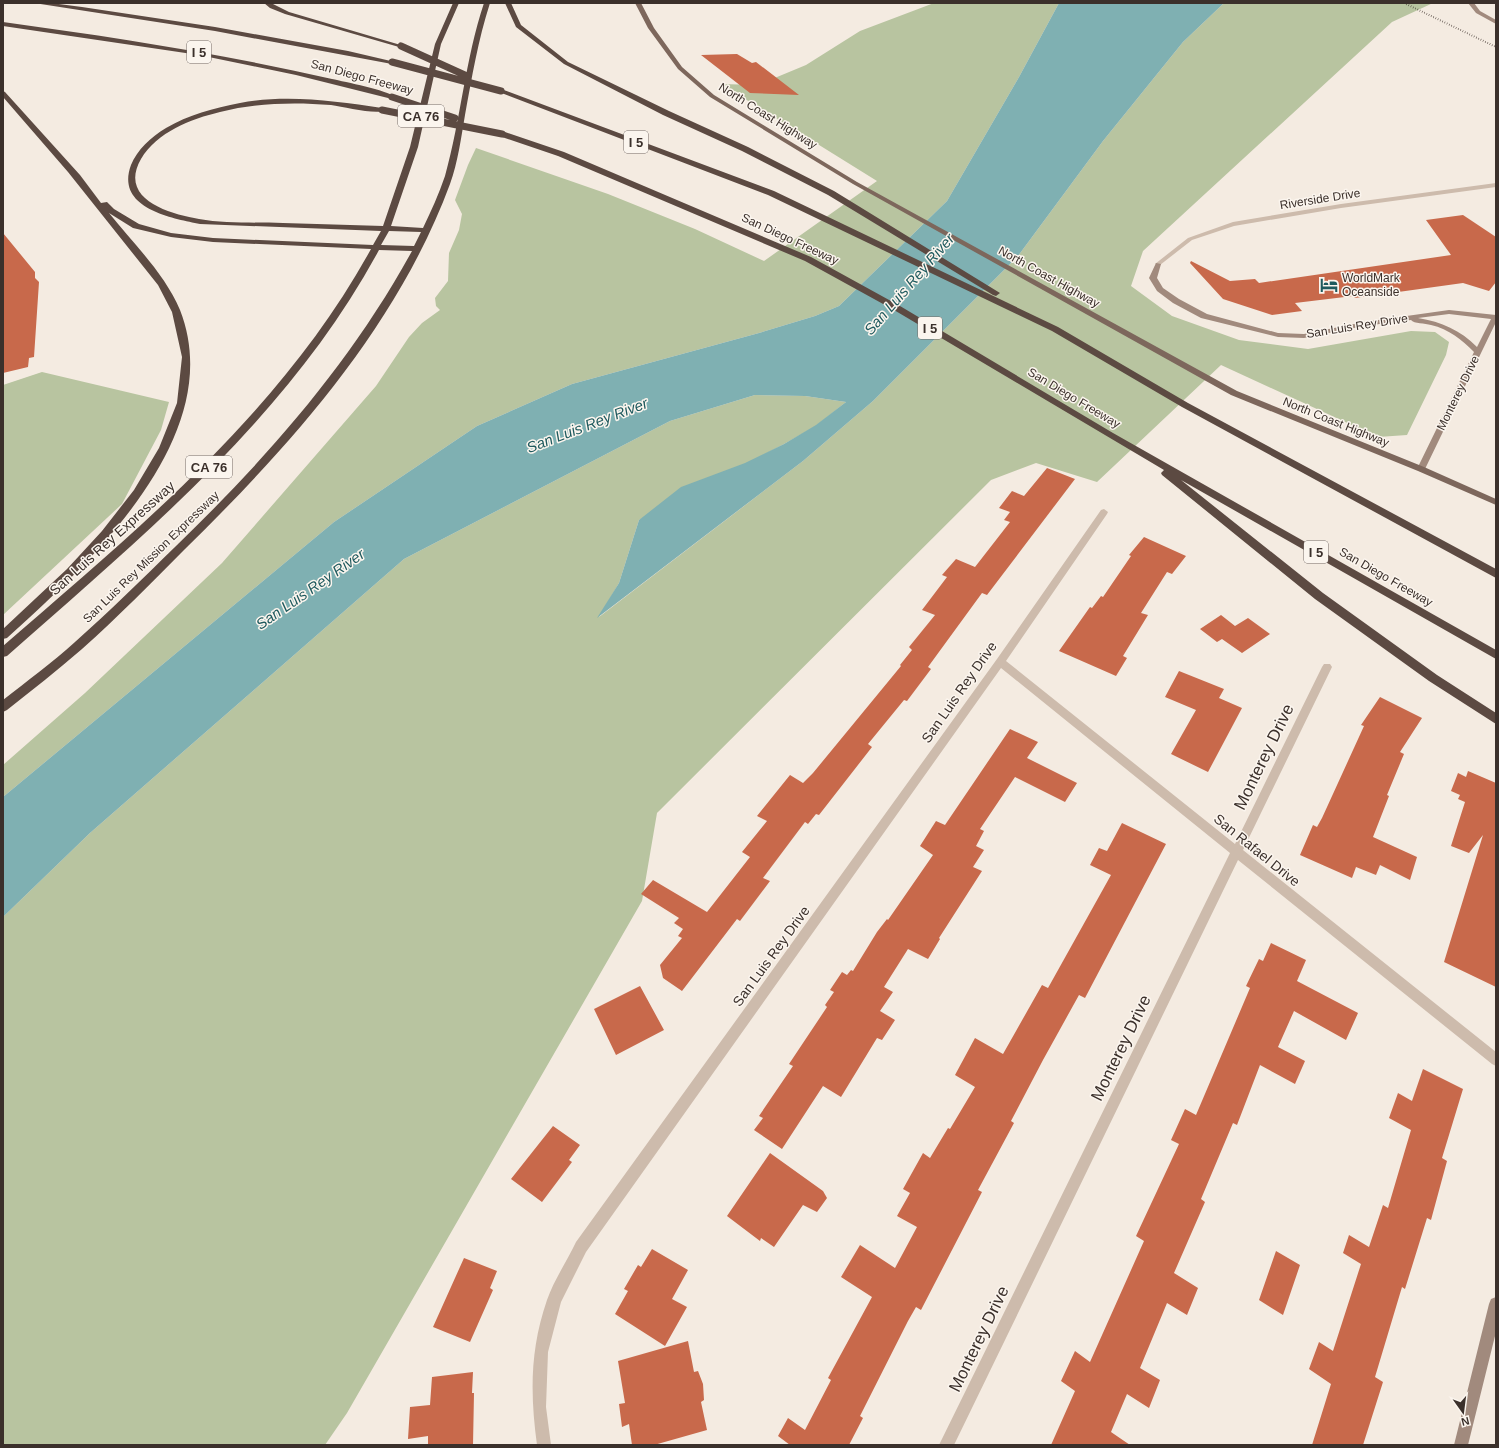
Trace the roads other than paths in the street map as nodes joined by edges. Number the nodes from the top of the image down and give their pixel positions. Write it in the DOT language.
graph roads {
  1 [pos="37,3"];
  2 [pos="267,3"];
  3 [pos="456,3"];
  4 [pos="487,3"];
  5 [pos="508,3"];
  6 [pos="638,3"];
  7 [pos="1471,3"];
  8 [pos="1496,22"];
  9 [pos="3,24"];
  10 [pos="501,91"];
  11 [pos="3,93"];
  12 [pos="502,134"];
  13 [pos="72,172"];
  14 [pos="1496,185"];
  15 [pos="386,229"];
  16 [pos="426,230"];
  17 [pos="377,247"];
  18 [pos="416,249"];
  19 [pos="1158,264"];
  20 [pos="1496,317"];
  21 [pos="1403,318"];
  22 [pos="1055,329"];
  23 [pos="1478,352"];
  24 [pos="1135,449"];
  25 [pos="1422,469"];
  26 [pos="1496,502"];
  27 [pos="1104,512"];
  28 [pos="1496,574"];
  29 [pos="3,635"];
  30 [pos="3,653"];
  31 [pos="1496,655"];
  32 [pos="1000,662"];
  33 [pos="1327,667"];
  34 [pos="3,708"];
  35 [pos="1496,719"];
  36 [pos="1236,852"];
  37 [pos="1496,1060"];
  38 [pos="1496,1304"];
  39 [pos="544,1445"];
  40 [pos="946,1445"];
  41 [pos="1461,1445"];
  1 -- 10 [label="highway, San Diego Freeway / I 5, bridge"];
  2 -- 10 [label="highway, bridge"];
  3 -- 15 [label="highway, CA 76"];
  4 -- 16 [label="highway, San Luis Rey Mission Expressway / CA 76"];
  5 -- 22 [label="highway"];
  6 -- 25 [label="main road, North Coast Highway"];
  7 -- 8 [label="street"];
  9 -- 12 [label="highway, San Diego Freeway / I 5, bridge"];
  10 -- 22 [label="highway, San Diego Freeway / I 5"];
  11 -- 13 [label="highway"];
  12 -- 15 [label="highway, bridge"];
  12 -- 24 [label="highway, San Diego Freeway / I 5"];
  13 -- 17 [label="highway"];
  13 -- 29 [label="highway"];
  14 -- 19 [label="street, Riverside Drive"];
  15 -- 16 [label="highway"];
  15 -- 17 [label="highway, CA 76"];
  16 -- 18 [label="highway, San Luis Rey Mission Expressway / CA 76"];
  17 -- 18 [label="highway"];
  17 -- 30 [label="highway, San Luis Rey Expressway / CA 76"];
  18 -- 34 [label="highway, San Luis Rey Mission Expressway / CA 76"];
  19 -- 21 [label="street, San Luis Rey Drive"];
  20 -- 21 [label="street, San Luis Rey Drive"];
  20 -- 23 [label="street, Monterey Drive"];
  21 -- 23 [label="street"];
  22 -- 28 [label="highway, San Diego Freeway / I 5"];
  23 -- 25 [label="street, Monterey Drive"];
  24 -- 31 [label="highway, San Diego Freeway / I 5"];
  24 -- 35 [label="highway"];
  25 -- 26 [label="main road, North Coast Highway"];
  27 -- 32 [label="street, San Luis Rey Drive"];
  32 -- 36 [label="street, San Rafael Drive"];
  32 -- 39 [label="street, San Luis Rey Drive"];
  33 -- 36 [label="street, Monterey Drive"];
  36 -- 37 [label="street, San Rafael Drive"];
  36 -- 40 [label="street, Monterey Drive"];
  38 -- 41 [label="street"];
}
